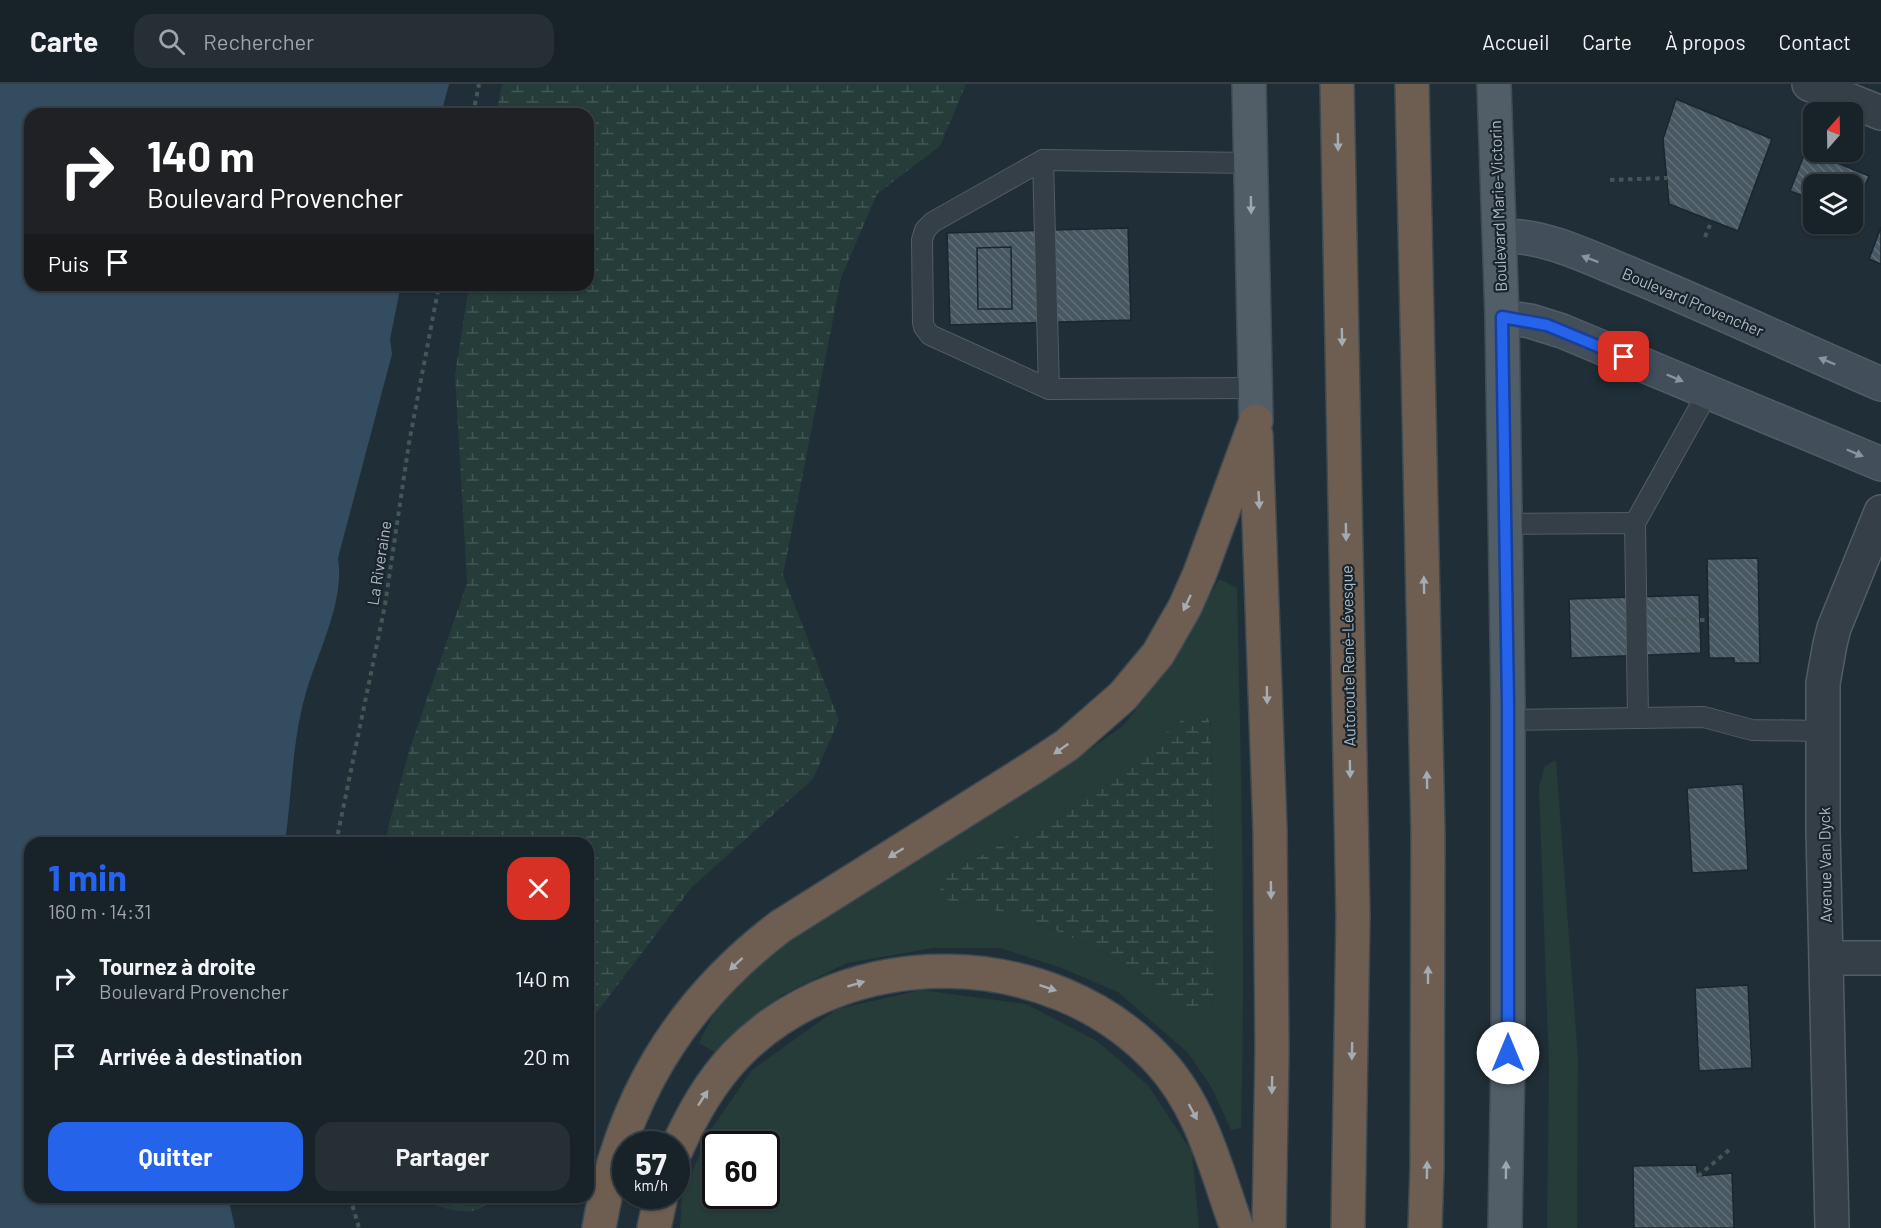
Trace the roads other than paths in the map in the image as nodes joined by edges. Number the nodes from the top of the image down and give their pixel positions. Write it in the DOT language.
graph roads {
  1 [pos="1249,84"];
  2 [pos="1336,84"];
  3 [pos="1412,84"];
  4 [pos="1494,84"];
  5 [pos="1809,84"];
  6 [pos="1881,113"];
  7 [pos="1043,160"];
  8 [pos="1250,163"];
  9 [pos="1500,236"];
  10 [pos="1502,317"];
  11 [pos="1881,384"];
  12 [pos="1255,388"];
  13 [pos="1049,389"];
  14 [pos="1708,392"];
  15 [pos="1256,421"];
  16 [pos="1881,464"];
  17 [pos="1881,512"];
  18 [pos="1504,524"];
  19 [pos="1635,524"];
  20 [pos="1638,718"];
  21 [pos="1508,720"];
  22 [pos="1824,731"];
  23 [pos="1827,958"];
  24 [pos="1881,958"];
  25 [pos="685,1131"];
  26 [pos="659,1209"];
  27 [pos="599,1228"];
  28 [pos="654,1228"];
  29 [pos="1237,1228"];
  30 [pos="1269,1228"];
  31 [pos="1348,1228"];
  32 [pos="1425,1228"];
  33 [pos="1505,1228"];
  34 [pos="1832,1228"];
  1 -- 8 [label="main road"];
  2 -- 31 [label="highway, Autoroute René-Lévesque, one-way"];
  32 -- 3 [label="highway, one-way"];
  4 -- 9 [label="main road, Boulevard Marie-Victorin"];
  5 -- 6 [label="street"];
  7 -- 8 [label="lane"];
  7 -- 13 [label="lane"];
  7 -- 13 [label="lane"];
  8 -- 12 [label="main road, one-way"];
  9 -- 10 [label="main road, Boulevard Marie-Victorin"];
  11 -- 9 [label="street, Boulevard Provencher, one-way"];
  10 -- 14 [label="street, one-way"];
  10 -- 18 [label="main road, Boulevard Marie-Victorin"];
  12 -- 13 [label="lane"];
  12 -- 15 [label="main road"];
  14 -- 16 [label="street, one-way"];
  14 -- 19 [label="lane"];
  15 -- 27 [label="highway, one-way"];
  15 -- 30 [label="highway, one-way"];
  17 -- 22 [label="street, Avenue Van Dyck"];
  18 -- 19 [label="lane"];
  18 -- 21 [label="main road, Boulevard Marie-Victorin"];
  19 -- 20 [label="lane"];
  20 -- 21 [label="lane"];
  20 -- 22 [label="lane"];
  33 -- 21 [label="main road, Boulevard Marie-Victorin, one-way"];
  22 -- 23 [label="street, Avenue Van Dyck"];
  23 -- 24 [label="street"];
  23 -- 34 [label="street, Avenue Van Dyck"];
  25 -- 29 [label="highway, one-way"];
  26 -- 28 [label="highway"];
}
